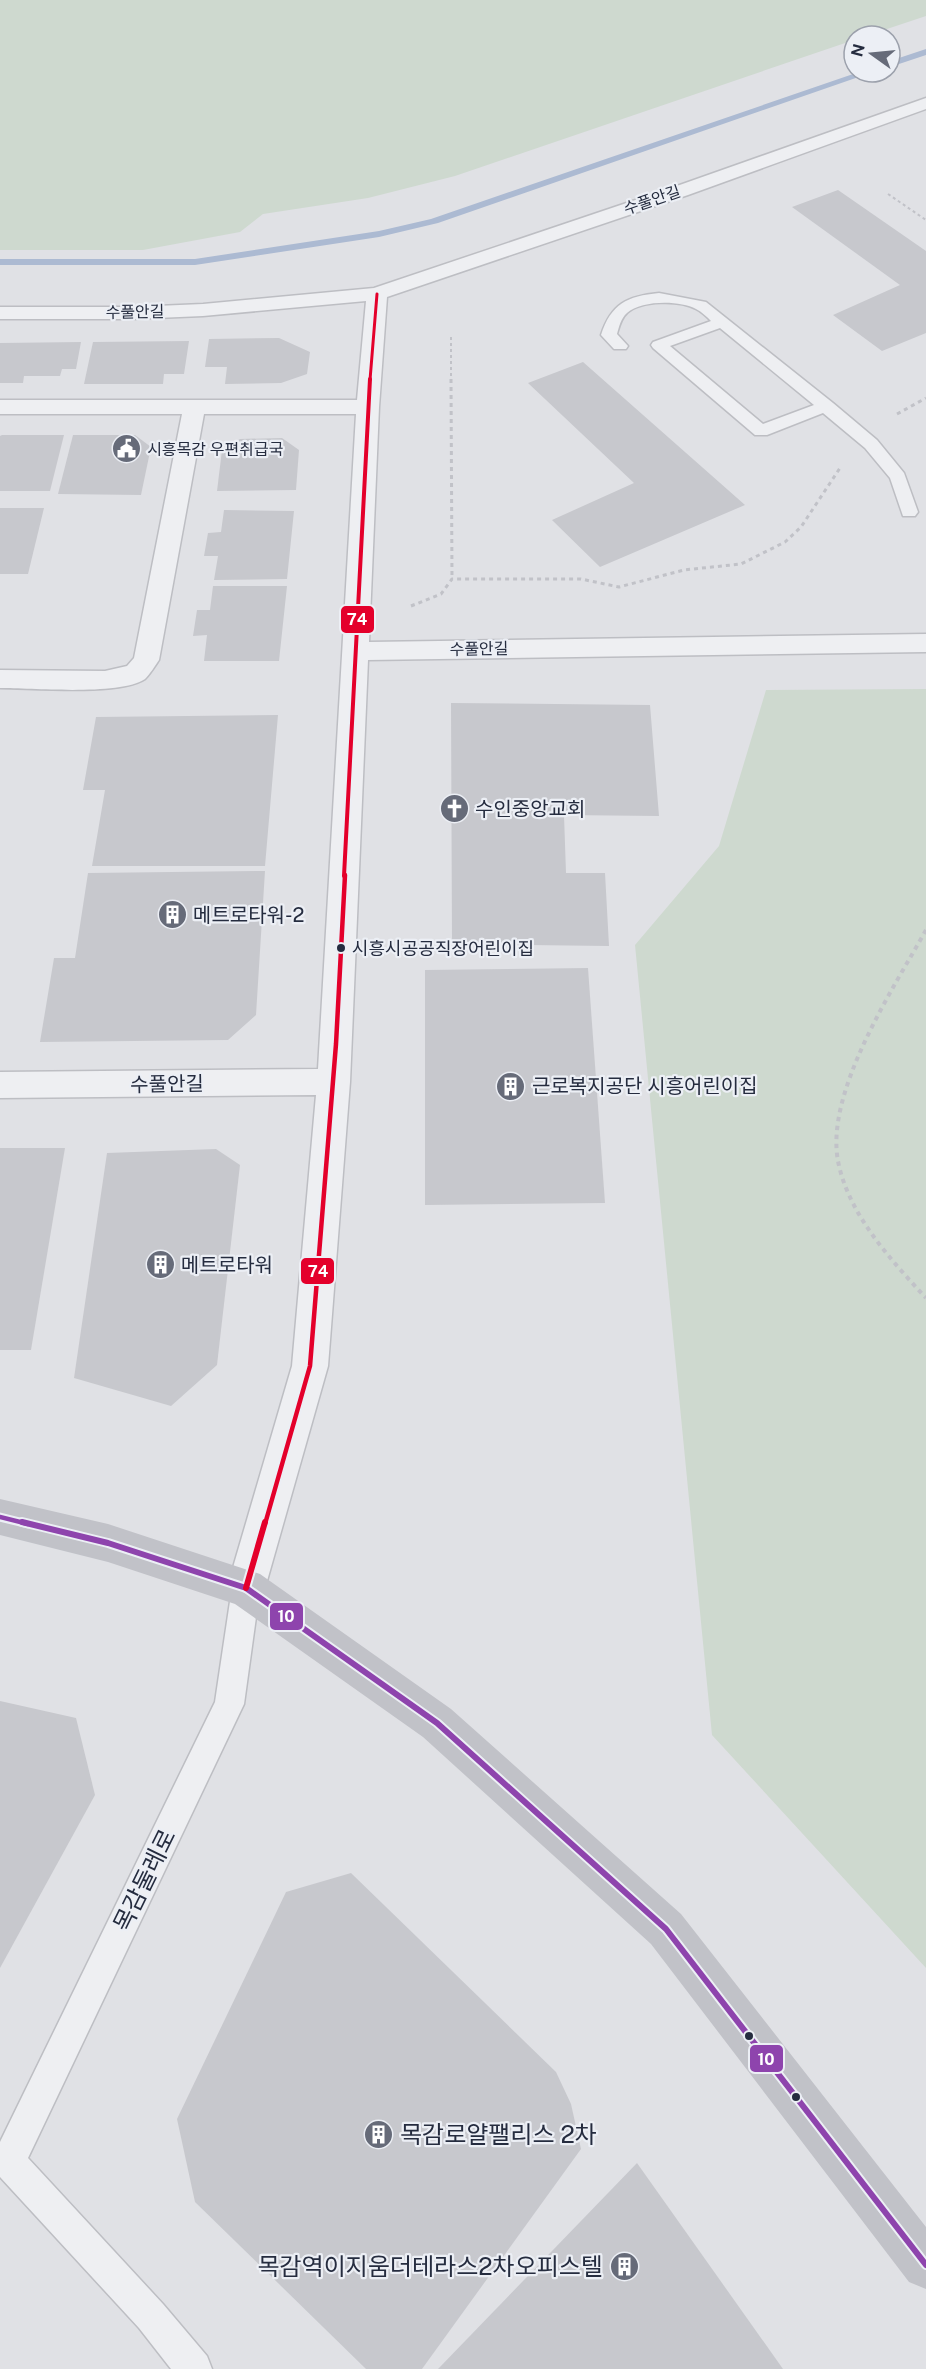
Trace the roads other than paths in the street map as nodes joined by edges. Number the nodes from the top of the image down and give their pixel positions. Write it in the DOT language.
graph roads {
  1 [pos="926,103"];
  2 [pos="376,294"];
  3 [pos="0,313"];
  4 [pos="721,323"];
  5 [pos="620,346"];
  6 [pos="827,406"];
  7 [pos="0,407"];
  8 [pos="368,407"];
  9 [pos="194,409"];
  10 [pos="909,512"];
  11 [pos="926,643"];
  12 [pos="357,651"];
  13 [pos="0,680"];
  14 [pos="334,1082"];
  15 [pos="0,1085"];
  16 [pos="0,1517"];
  17 [pos="246,1588"];
  18 [pos="4,2160"];
  19 [pos="926,2265"];
  20 [pos="194,2369"];
  1 -- 2 [label="street, 수풀안길"];
  2 -- 3 [label="street, 수풀안길"];
  2 -- 8 [label="street"];
  4 -- 5 [label="lane"];
  4 -- 6 [label="lane"];
  4 -- 6 [label="lane"];
  6 -- 10 [label="lane"];
  7 -- 9 [label="street"];
  8 -- 9 [label="street"];
  8 -- 12 [label="street"];
  9 -- 13 [label="street"];
  11 -- 12 [label="street, 수풀안길"];
  12 -- 14 [label="street"];
  14 -- 15 [label="street, 수풀안길"];
  14 -- 17 [label="street"];
  16 -- 17 [label="street"];
  17 -- 18 [label="lane, 목감둘레로"];
  17 -- 19 [label="street"];
  18 -- 20 [label="lane, 목감둘레로"];
}
